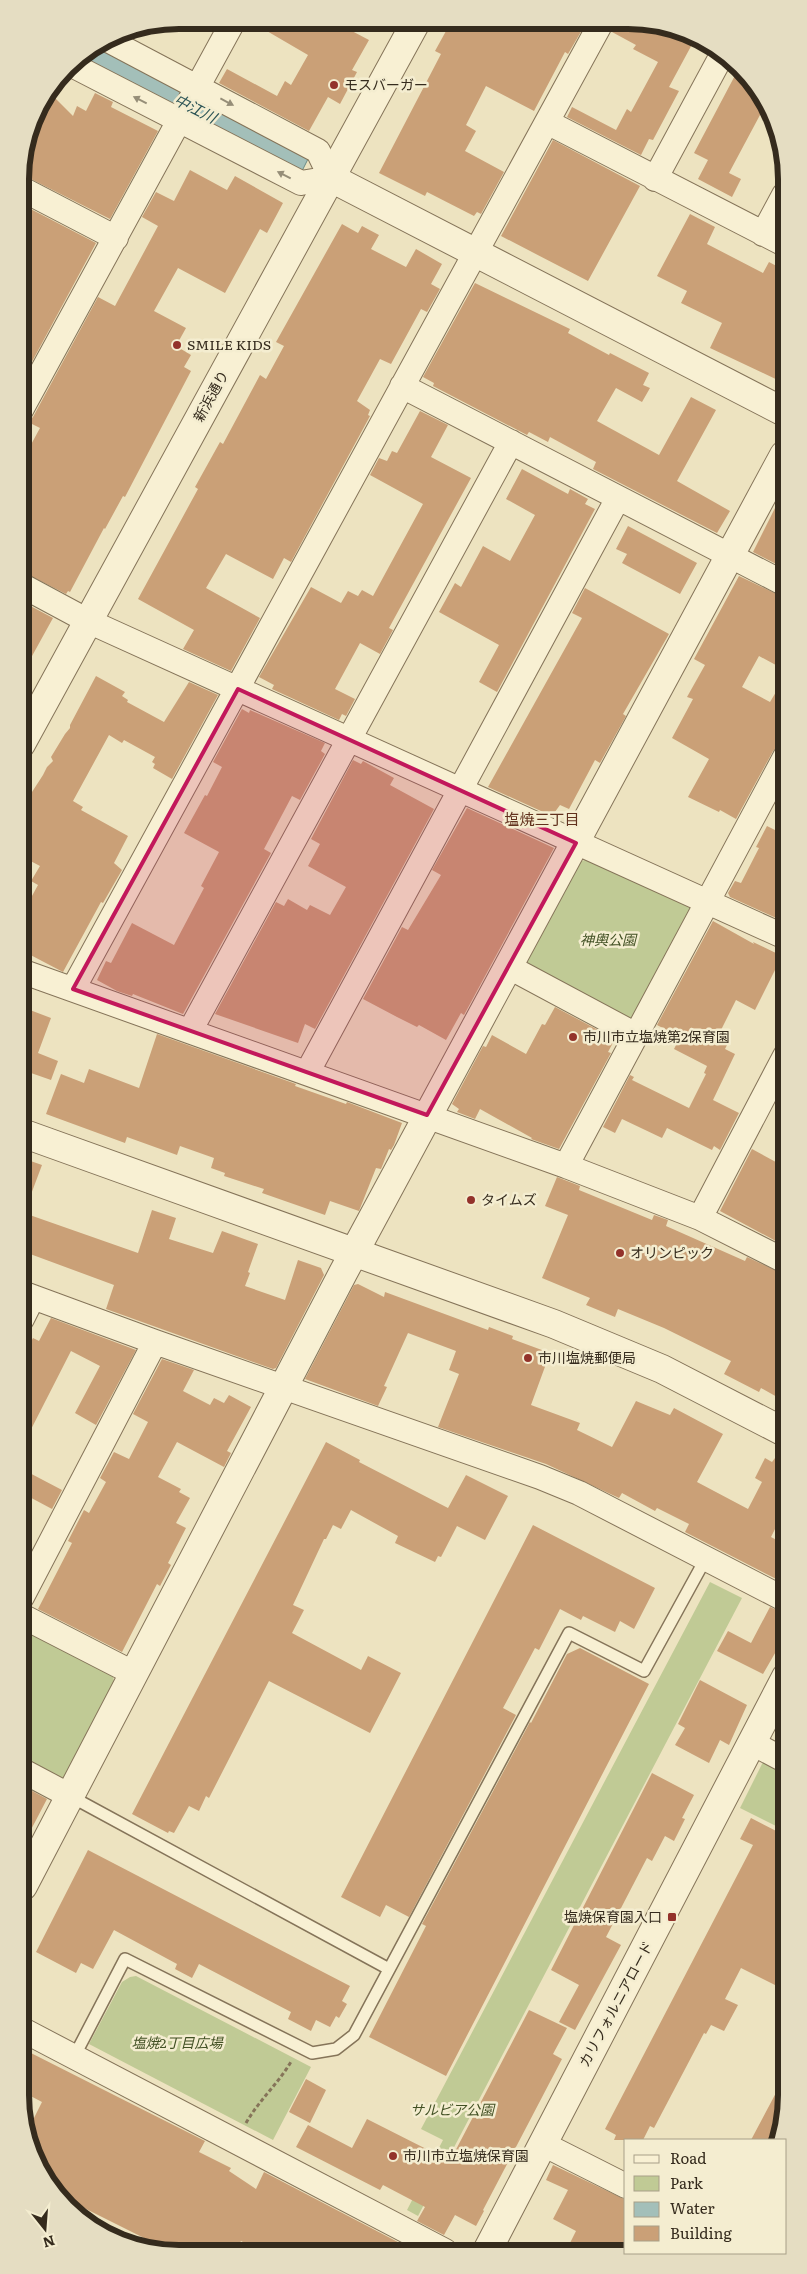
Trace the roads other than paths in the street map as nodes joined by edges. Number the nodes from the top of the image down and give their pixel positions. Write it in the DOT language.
graph roads {
  1 [pos="229,29"];
  2 [pos="412,29"];
  3 [pos="598,29"];
  4 [pos="112,44"];
  5 [pos="719,60"];
  6 [pos="79,67"];
  7 [pos="188,104"];
  8 [pos="546,122"];
  9 [pos="331,178"];
  10 [pos="655,179"];
  11 [pos="29,193"];
  12 [pos="778,221"];
  13 [pos="116,238"];
  14 [pos="774,239"];
  15 [pos="475,252"];
  16 [pos="402,386"];
  17 [pos="29,396"];
  18 [pos="778,409"];
  19 [pos="511,442"];
  20 [pos="778,466"];
  21 [pos="618,498"];
  22 [pos="731,556"];
  23 [pos="778,581"];
  24 [pos="29,589"];
  25 [pos="88,622"];
  26 [pos="238,689"];
  27 [pos="29,729"];
  28 [pos="348,740"];
  29 [pos="778,770"];
  30 [pos="460,790"];
  31 [pos="576,843"];
  32 [pos="707,902"];
  33 [pos="778,934"];
  34 [pos="509,967"];
  35 [pos="29,973"];
  36 [pos="73,989"];
  37 [pos="190,1031"];
  38 [pos="636,1035"];
  39 [pos="778,1069"];
  40 [pos="307,1072"];
  41 [pos="427,1115"];
  42 [pos="29,1135"];
  43 [pos="566,1166"];
  44 [pos="700,1218"];
  45 [pos="355,1251"];
  46 [pos="778,1257"];
  47 [pos="29,1295"];
  48 [pos="155,1342"];
  49 [pos="283,1386"];
  50 [pos="778,1429"];
  51 [pos="706,1558"];
  52 [pos="29,1585"];
  53 [pos="778,1596"];
  54 [pos="29,1620"];
  55 [pos="133,1673"];
  56 [pos="778,1693"];
  57 [pos="752,1743"];
  58 [pos="778,1757"];
  59 [pos="29,1774"];
  60 [pos="70,1796"];
  61 [pos="29,1875"];
  62 [pos="389,1970"];
  63 [pos="29,2033"];
  64 [pos="74,2057"];
  65 [pos="543,2144"];
  66 [pos="624,2185"];
  67 [pos="434,2245"];
  68 [pos="490,2245"];
  1 -- 7 [label="street"];
  2 -- 9 [label="street, 新浜通り"];
  3 -- 8 [label="street"];
  4 -- 7 [label="street"];
  5 -- 10 [label="street"];
  7 -- 6 [label="street, one-way"];
  9 -- 7 [label="street, one-way"];
  7 -- 9 [label="street, one-way"];
  7 -- 13 [label="street"];
  8 -- 10 [label="street"];
  8 -- 15 [label="street"];
  9 -- 15 [label="street"];
  9 -- 25 [label="street, 新浜通り"];
  10 -- 14 [label="street"];
  11 -- 13 [label="street"];
  12 -- 14 [label="street"];
  13 -- 17 [label="street"];
  15 -- 16 [label="street"];
  15 -- 18 [label="street"];
  16 -- 19 [label="street"];
  16 -- 26 [label="street"];
  19 -- 21 [label="street"];
  19 -- 28 [label="street"];
  20 -- 22 [label="street"];
  21 -- 22 [label="street"];
  21 -- 30 [label="street"];
  22 -- 23 [label="street"];
  22 -- 31 [label="street"];
  24 -- 25 [label="street"];
  25 -- 26 [label="street"];
  25 -- 27 [label="street, 新浜通り"];
  26 -- 28 [label="street"];
  26 -- 36 [label="street"];
  28 -- 30 [label="street"];
  28 -- 37 [label="street"];
  29 -- 32 [label="street"];
  30 -- 31 [label="street"];
  30 -- 40 [label="street"];
  31 -- 32 [label="street"];
  31 -- 34 [label="street"];
  32 -- 33 [label="street"];
  32 -- 38 [label="street"];
  34 -- 38 [label="street"];
  34 -- 41 [label="street"];
  35 -- 36 [label="street"];
  36 -- 37 [label="street"];
  37 -- 40 [label="street"];
  38 -- 43 [label="street"];
  39 -- 44 [label="street"];
  40 -- 41 [label="street"];
  41 -- 43 [label="street"];
  41 -- 45 [label="street"];
  42 -- 45 [label="street"];
  43 -- 44 [label="street"];
  44 -- 46 [label="street"];
  45 -- 49 [label="street"];
  45 -- 50 [label="street"];
  47 -- 48 [label="street"];
  48 -- 49 [label="street"];
  48 -- 52 [label="street"];
  49 -- 51 [label="street"];
  49 -- 55 [label="street"];
  51 -- 53 [label="street"];
  51 -- 62 [label="lane"];
  54 -- 55 [label="street"];
  55 -- 60 [label="street"];
  56 -- 57 [label="street, カリフォルニアロード"];
  57 -- 58 [label="street"];
  57 -- 65 [label="street, カリフォルニアロード"];
  59 -- 60 [label="street"];
  60 -- 61 [label="street"];
  60 -- 62 [label="lane"];
  62 -- 64 [label="lane"];
  63 -- 64 [label="street"];
  64 -- 67 [label="street"];
  65 -- 66 [label="street"];
  65 -- 68 [label="street, カリフォルニアロード"];
}
